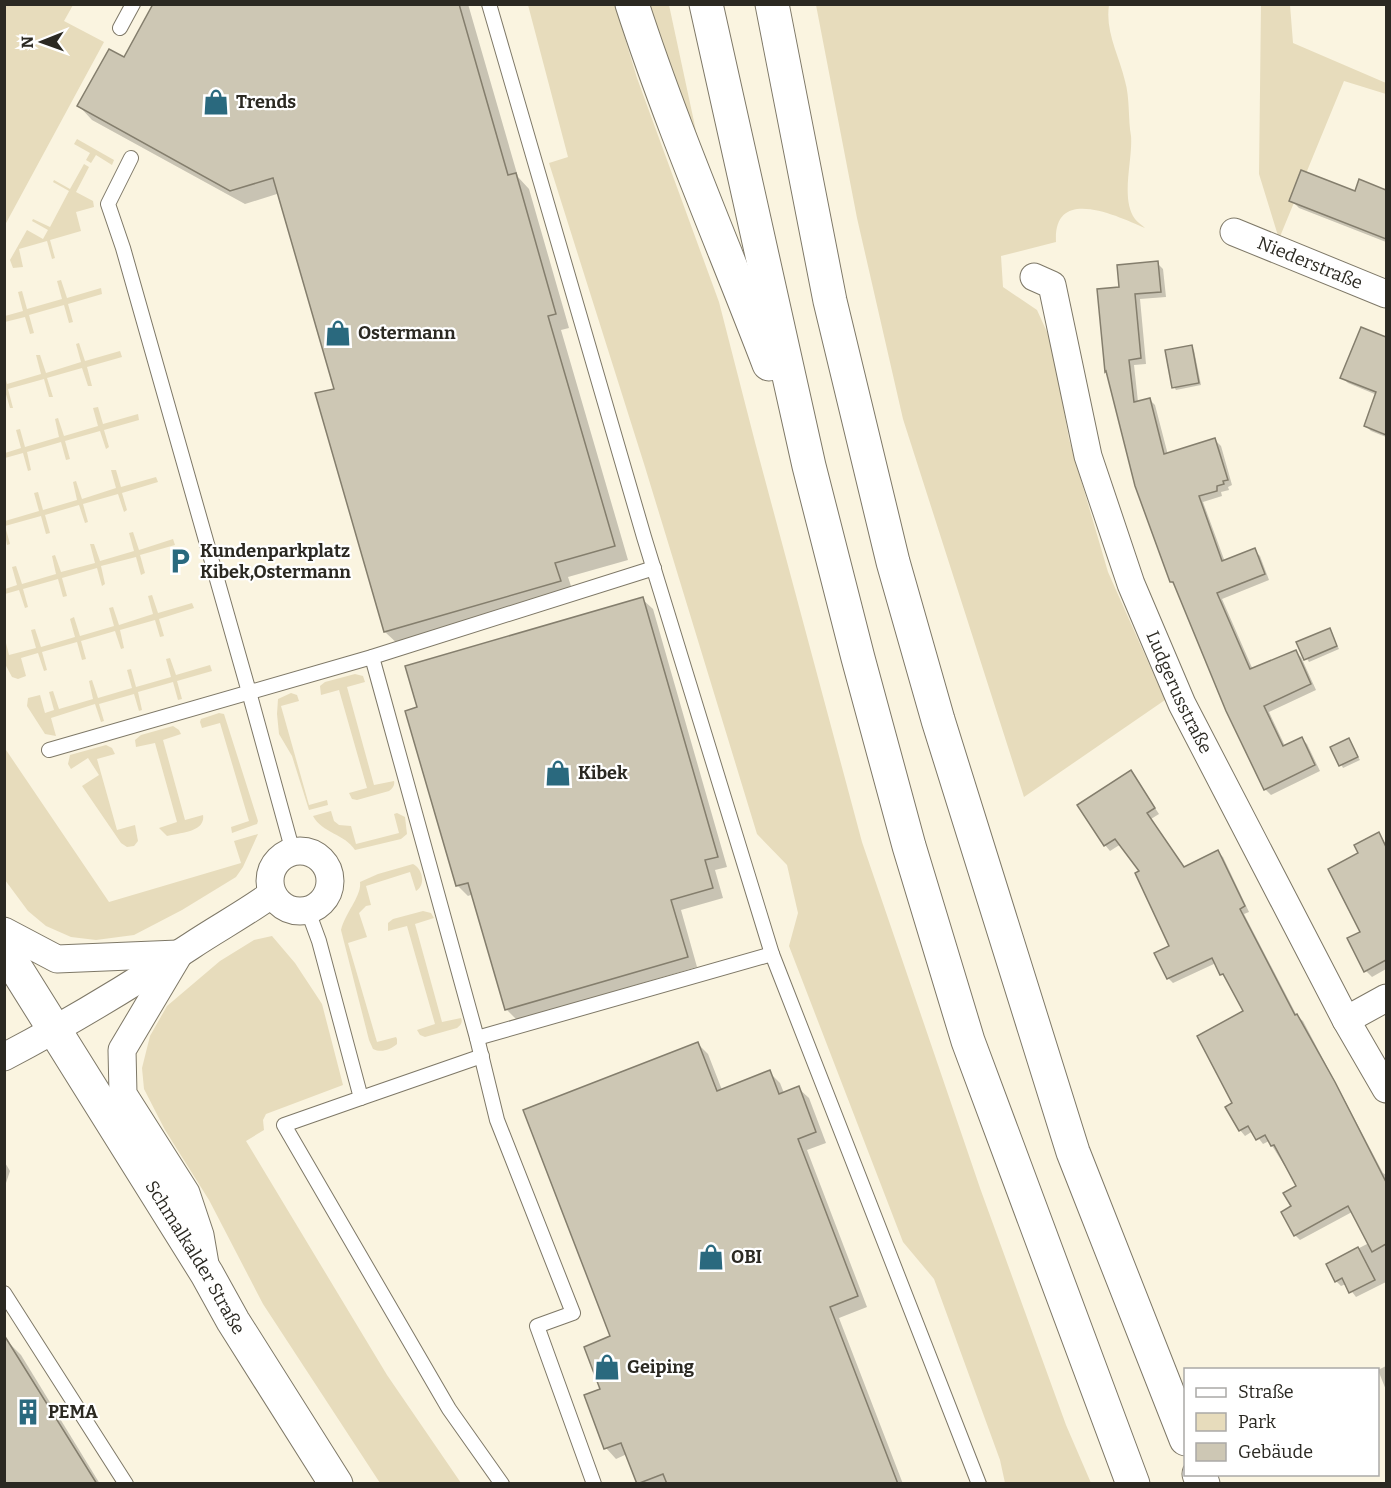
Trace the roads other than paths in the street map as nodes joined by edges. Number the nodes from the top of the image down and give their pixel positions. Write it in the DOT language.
graph roads {
  1 [pos="133,4"];
  2 [pos="489,4"];
  3 [pos="632,4"];
  4 [pos="706,4"];
  5 [pos="772,4"];
  6 [pos="120,28"];
  7 [pos="131,158"];
  8 [pos="1234,232"];
  9 [pos="1034,277"];
  10 [pos="1386,294"];
  11 [pos="809,466"];
  12 [pos="654,568"];
  13 [pos="372,657"];
  14 [pos="249,692"];
  15 [pos="49,750"];
  16 [pos="293,852"];
  17 [pos="272,894"];
  18 [pos="308,911"];
  19 [pos="4,931"];
  20 [pos="4,949"];
  21 [pos="179,954"];
  22 [pos="772,954"];
  23 [pos="1386,998"];
  24 [pos="1346,1020"];
  25 [pos="55,1031"];
  26 [pos="477,1038"];
  27 [pos="482,1056"];
  28 [pos="4,1057"];
  29 [pos="1386,1089"];
  30 [pos="361,1098"];
  31 [pos="207,1274"];
  32 [pos="4,1293"];
  33 [pos="1184,1436"];
  34 [pos="126,1484"];
  35 [pos="336,1484"];
  36 [pos="502,1484"];
  37 [pos="594,1484"];
  38 [pos="979,1484"];
  39 [pos="1133,1484"];
  1 -- 6 [label="lane"];
  2 -- 12 [label="lane"];
  3 -- 11 [label="main road"];
  4 -- 11 [label="main road"];
  5 -- 33 [label="main road"];
  7 -- 14 [label="lane"];
  8 -- 10 [label="street, Niederstraße"];
  9 -- 24 [label="street, Ludgerusstraße"];
  11 -- 39 [label="main road"];
  12 -- 13 [label="lane"];
  12 -- 22 [label="lane"];
  13 -- 14 [label="lane"];
  13 -- 26 [label="lane"];
  14 -- 15 [label="lane"];
  14 -- 16 [label="lane"];
  16 -- 17 [label="street"];
  16 -- 18 [label="street"];
  17 -- 18 [label="street"];
  17 -- 21 [label="street"];
  18 -- 30 [label="lane"];
  19 -- 21 [label="street"];
  20 -- 25 [label="main road, Schmalkalder Straße"];
  21 -- 25 [label="street"];
  21 -- 31 [label="street"];
  22 -- 26 [label="lane"];
  22 -- 38 [label="lane"];
  23 -- 24 [label="street"];
  24 -- 29 [label="street, Ludgerusstraße"];
  25 -- 28 [label="street"];
  25 -- 31 [label="main road, Schmalkalder Straße"];
  26 -- 27 [label="lane"];
  27 -- 30 [label="lane"];
  27 -- 37 [label="lane"];
  30 -- 36 [label="lane"];
  31 -- 35 [label="main road, Schmalkalder Straße"];
  32 -- 34 [label="lane"];
}
